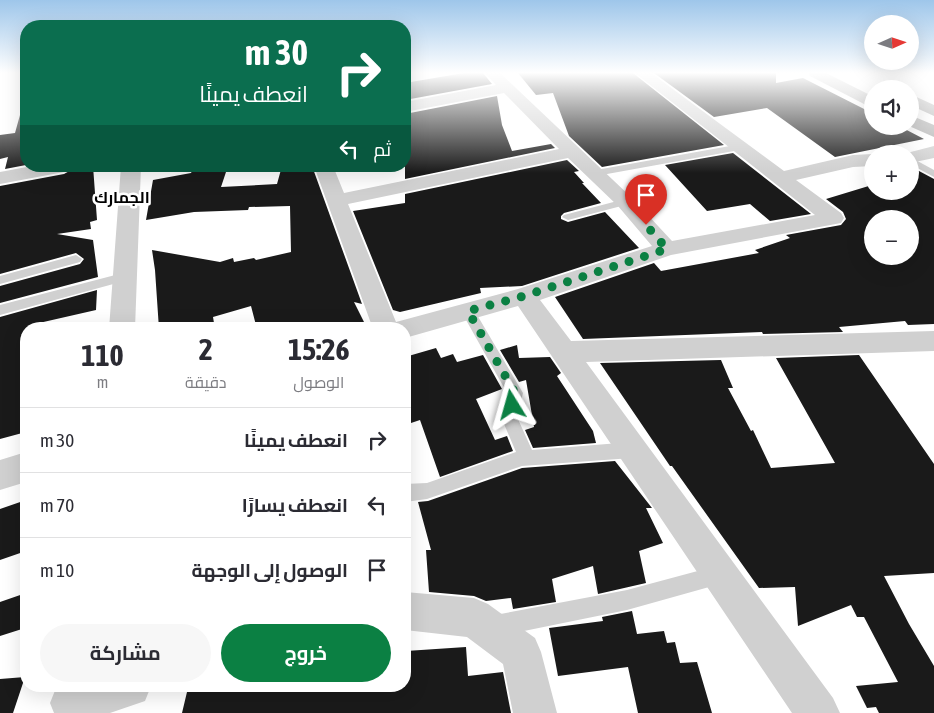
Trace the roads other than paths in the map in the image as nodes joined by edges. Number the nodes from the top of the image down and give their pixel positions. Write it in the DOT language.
graph roads {
  1 [pos="526,106"];
  2 [pos="687,106"];
  3 [pos="919,124"];
  4 [pos="934,132"];
  5 [pos="741,147"];
  6 [pos="572,152"];
  7 [pos="934,152"];
  8 [pos="919,156"];
  9 [pos="864,161"];
  10 [pos="919,165"];
  11 [pos="32,172"];
  12 [pos="130,172"];
  13 [pos="325,172"];
  14 [pos="596,173"];
  15 [pos="934,174"];
  16 [pos="0,178"];
  17 [pos="781,178"];
  18 [pos="335,201"];
  19 [pos="625,202"];
  20 [pos="568,217"];
  21 [pos="667,249"];
  22 [pos="76,259"];
  23 [pos="123,277"];
  24 [pos="0,280"];
  25 [pos="524,296"];
  26 [pos="0,310"];
  27 [pos="468,311"];
  28 [pos="122,322"];
  29 [pos="383,322"];
  30 [pos="411,327"];
  31 [pos="934,342"];
  32 [pos="563,352"];
  33 [pos="632,450"];
  34 [pos="527,458"];
  35 [pos="20,469"];
  36 [pos="0,475"];
  37 [pos="411,492"];
  38 [pos="720,575"];
  39 [pos="411,612"];
  40 [pos="488,628"];
  41 [pos="106,692"];
  42 [pos="71,701"];
  43 [pos="535,713"];
  44 [pos="818,713"];
  1 -- 6 [label="street"];
  2 -- 5 [label="street"];
  3 -- 4 [label="main road"];
  5 -- 14 [label="lane"];
  5 -- 17 [label="street"];
  6 -- 14 [label="street"];
  6 -- 18 [label="street"];
  7 -- 8 [label="street"];
  9 -- 17 [label="street"];
  10 -- 15 [label="lane"];
  11 -- 16 [label="street"];
  12 -- 23 [label="street"];
  13 -- 18 [label="street"];
  14 -- 19 [label="street"];
  17 -- 21 [label="street"];
  18 -- 29 [label="street"];
  19 -- 20 [label="lane"];
  19 -- 21 [label="street"];
  21 -- 25 [label="street"];
  22 -- 24 [label="lane"];
  23 -- 26 [label="lane"];
  23 -- 28 [label="street"];
  25 -- 27 [label="street"];
  25 -- 32 [label="street"];
  27 -- 30 [label="street"];
  27 -- 34 [label="lane"];
  31 -- 32 [label="street"];
  32 -- 33 [label="street"];
  33 -- 34 [label="lane"];
  33 -- 38 [label="street"];
  34 -- 37 [label="lane"];
  35 -- 36 [label="street"];
  38 -- 40 [label="lane"];
  38 -- 44 [label="street"];
  39 -- 40 [label="street"];
  40 -- 43 [label="street"];
  41 -- 42 [label="street"];
}
